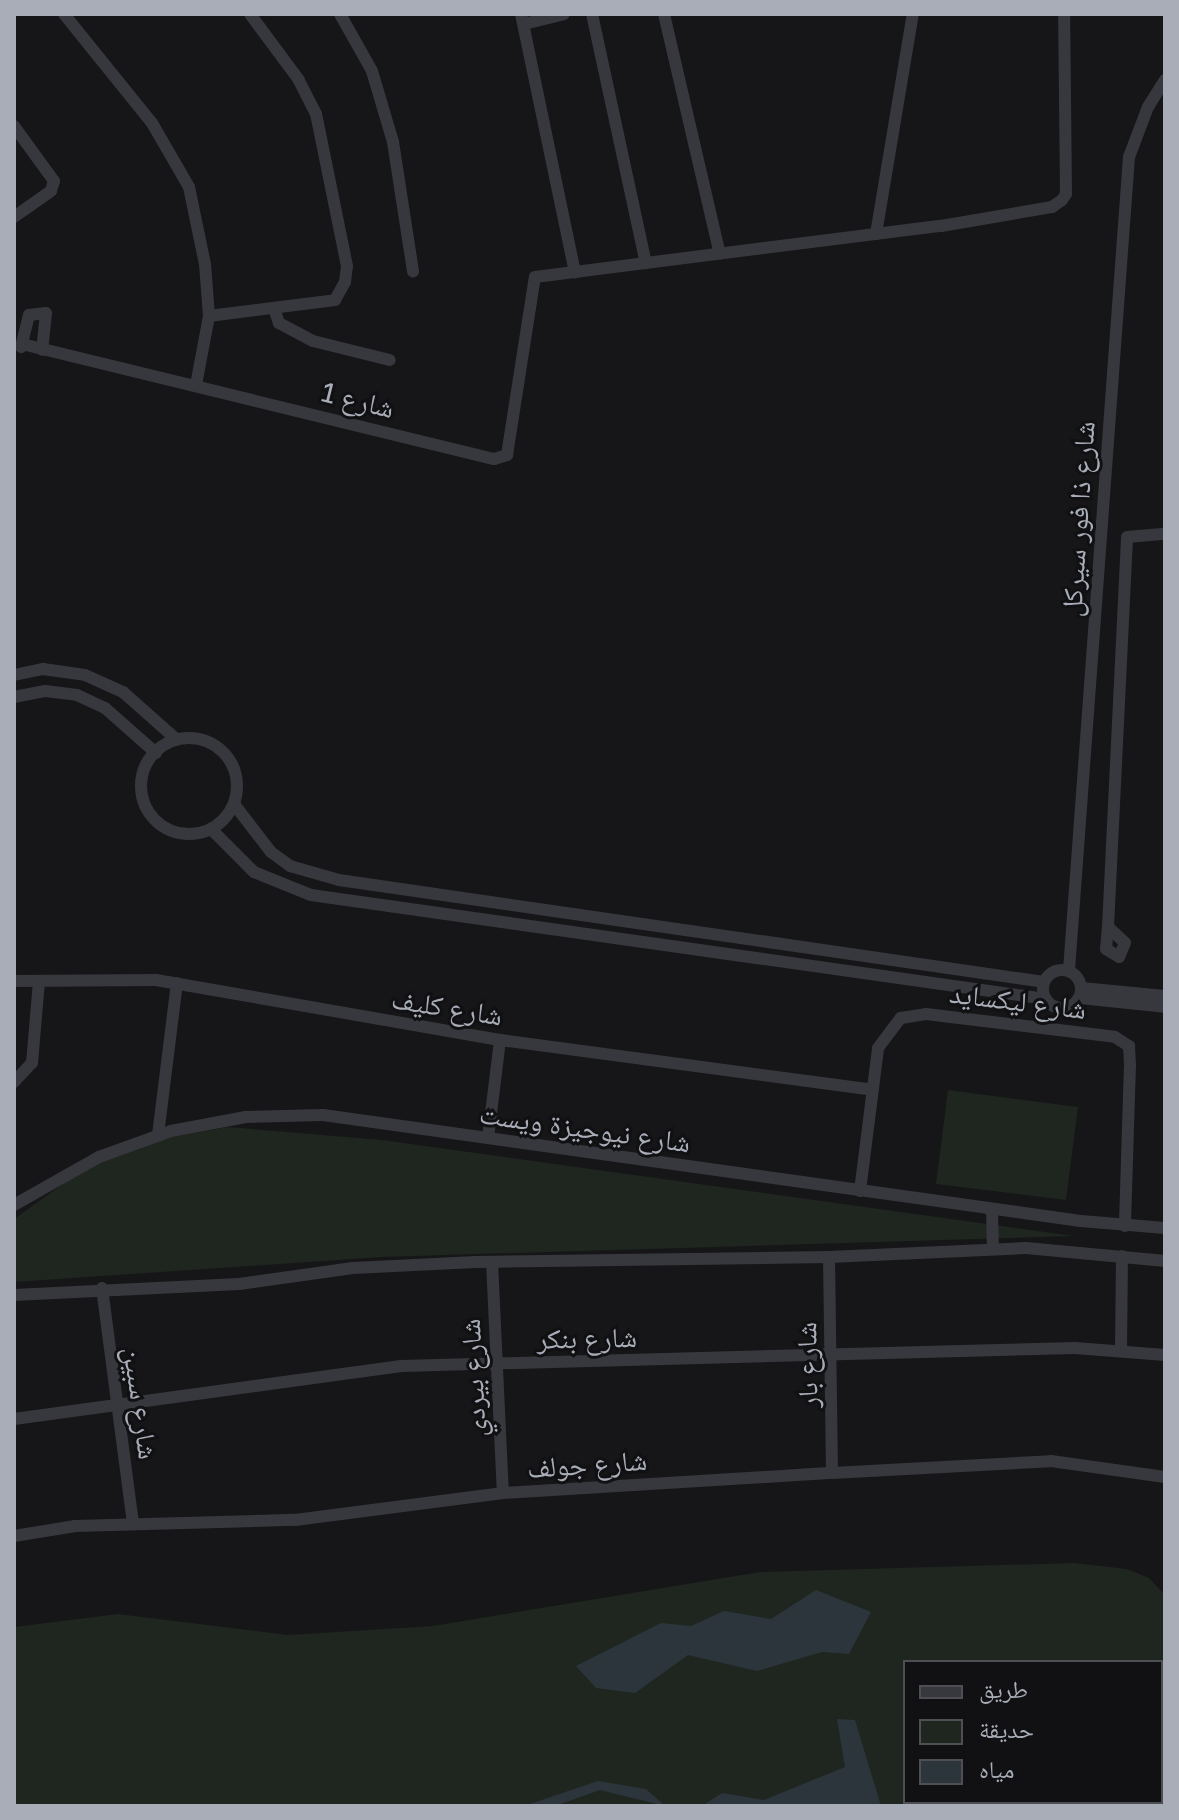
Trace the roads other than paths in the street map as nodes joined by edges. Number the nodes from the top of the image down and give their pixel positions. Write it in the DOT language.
graph roads {
  1 [pos="64,14"];
  2 [pos="250,14"];
  3 [pos="340,14"];
  4 [pos="564,14"];
  5 [pos="592,14"];
  6 [pos="664,14"];
  7 [pos="913,14"];
  8 [pos="1064,14"];
  9 [pos="523,19"];
  10 [pos="1165,80"];
  11 [pos="14,126"];
  12 [pos="14,217"];
  13 [pos="876,234"];
  14 [pos="720,254"];
  15 [pos="646,263"];
  16 [pos="413,271"];
  17 [pos="575,272"];
  18 [pos="275,311"];
  19 [pos="209,316"];
  20 [pos="42,350"];
  21 [pos="390,360"];
  22 [pos="196,385"];
  23 [pos="1165,534"];
  24 [pos="14,675"];
  25 [pos="14,697"];
  26 [pos="177,740"];
  27 [pos="156,753"];
  28 [pos="234,804"];
  29 [pos="211,829"];
  30 [pos="1108,927"];
  31 [pos="1069,970"];
  32 [pos="14,981"];
  33 [pos="39,982"];
  34 [pos="1044,982"];
  35 [pos="177,983"];
  36 [pos="1081,993"];
  37 [pos="1165,996"];
  38 [pos="1046,999"];
  39 [pos="1165,1007"];
  40 [pos="500,1040"];
  41 [pos="14,1082"];
  42 [pos="873,1090"];
  43 [pos="158,1135"];
  44 [pos="488,1138"];
  45 [pos="860,1191"];
  46 [pos="14,1205"];
  47 [pos="992,1209"];
  48 [pos="1125,1226"];
  49 [pos="1165,1228"];
  50 [pos="993,1249"];
  51 [pos="1122,1256"];
  52 [pos="829,1257"];
  53 [pos="1165,1261"];
  54 [pos="492,1262"];
  55 [pos="102,1288"];
  56 [pos="14,1295"];
  57 [pos="1121,1351"];
  58 [pos="1165,1355"];
  59 [pos="830,1356"];
  60 [pos="495,1364"];
  61 [pos="116,1404"];
  62 [pos="14,1419"];
  63 [pos="832,1473"];
  64 [pos="1165,1477"];
  65 [pos="503,1493"];
  66 [pos="133,1523"];
  67 [pos="14,1536"];
  1 -- 19 [label="street"];
  2 -- 18 [label="street"];
  3 -- 16 [label="street"];
  4 -- 9 [label="street"];
  5 -- 15 [label="street"];
  6 -- 14 [label="street"];
  7 -- 13 [label="street"];
  8 -- 13 [label="street"];
  9 -- 17 [label="street"];
  10 -- 31 [label="street, شارع ذا فور سيركل"];
  11 -- 12 [label="street"];
  13 -- 14 [label="street"];
  14 -- 15 [label="street"];
  15 -- 17 [label="street"];
  17 -- 22 [label="street, شارع 1"];
  18 -- 19 [label="street"];
  18 -- 21 [label="street"];
  19 -- 22 [label="street"];
  20 -- 20 [label="street, شارع 1"];
  20 -- 22 [label="street, شارع 1"];
  23 -- 30 [label="street"];
  24 -- 26 [label="street"];
  25 -- 27 [label="street"];
  26 -- 27 [label="street"];
  26 -- 28 [label="street"];
  27 -- 29 [label="street"];
  28 -- 29 [label="street"];
  28 -- 34 [label="street"];
  29 -- 38 [label="street"];
  31 -- 34 [label="street"];
  31 -- 36 [label="street"];
  32 -- 33 [label="street, شارع كليف"];
  33 -- 35 [label="street, شارع كليف"];
  33 -- 41 [label="street"];
  34 -- 38 [label="street"];
  35 -- 40 [label="street, شارع كليف"];
  35 -- 43 [label="street"];
  36 -- 37 [label="street"];
  36 -- 38 [label="street"];
  36 -- 39 [label="street"];
  40 -- 42 [label="street, شارع كليف"];
  40 -- 44 [label="street"];
  42 -- 45 [label="street, شارع ليكسايد"];
  42 -- 48 [label="street, شارع ليكسايد"];
  43 -- 44 [label="street, شارع نيوجيزة ويست"];
  43 -- 46 [label="street, شارع نيوجيزة ويست"];
  44 -- 45 [label="street, شارع نيوجيزة ويست"];
  45 -- 47 [label="street, شارع نيوجيزة ويست"];
  47 -- 48 [label="street, شارع نيوجيزة ويست"];
  47 -- 50 [label="street"];
  48 -- 49 [label="street, شارع نيوجيزة ويست"];
  50 -- 51 [label="street"];
  50 -- 52 [label="street"];
  51 -- 53 [label="street"];
  51 -- 57 [label="street"];
  52 -- 54 [label="street"];
  52 -- 59 [label="street, شارع بار"];
  54 -- 55 [label="street"];
  54 -- 60 [label="street, شارع بيردي"];
  55 -- 56 [label="street"];
  55 -- 61 [label="street, شارع سبين"];
  57 -- 58 [label="street, شارع بنكر"];
  57 -- 59 [label="street, شارع بنكر"];
  59 -- 60 [label="street, شارع بنكر"];
  59 -- 63 [label="street, شارع بار"];
  60 -- 61 [label="street, شارع بنكر"];
  60 -- 65 [label="street, شارع بيردي"];
  61 -- 62 [label="street, شارع بنكر"];
  61 -- 66 [label="street, شارع سبين"];
  63 -- 64 [label="street, شارع جولف"];
  63 -- 65 [label="street, شارع جولف"];
  65 -- 66 [label="street, شارع جولف"];
  66 -- 67 [label="street, شارع جولف"];
}
